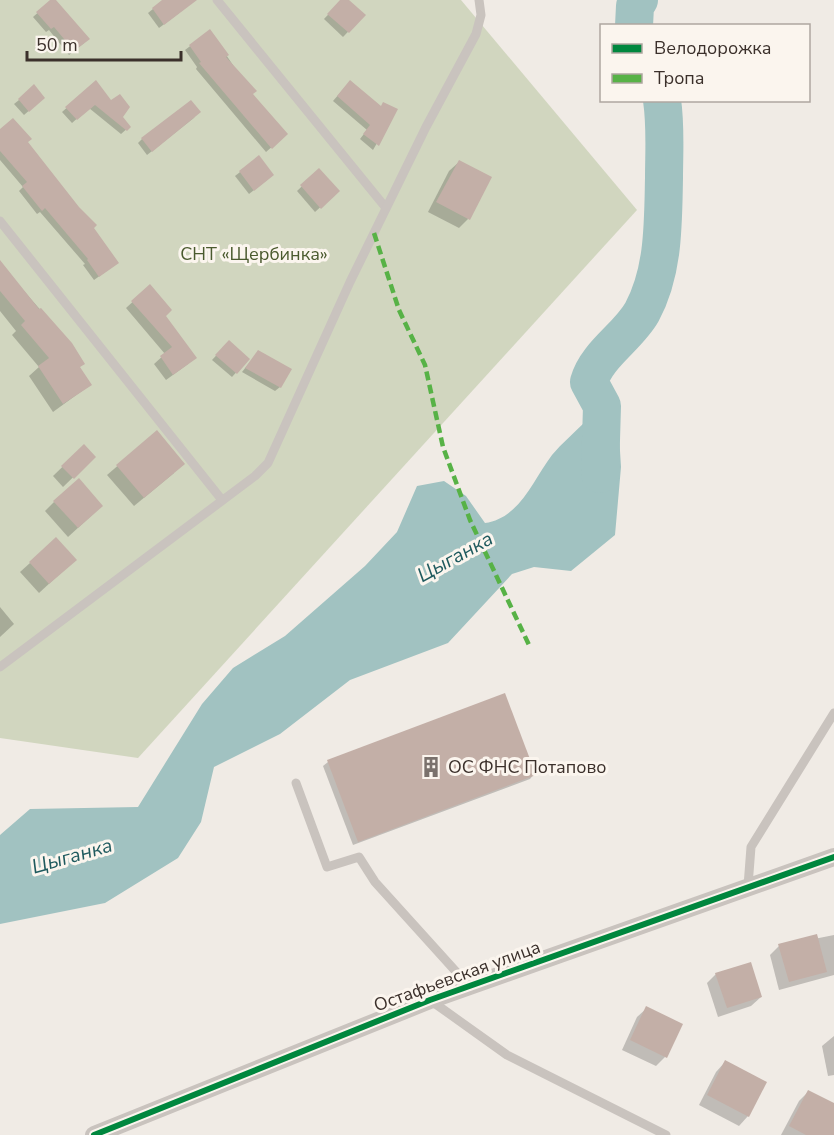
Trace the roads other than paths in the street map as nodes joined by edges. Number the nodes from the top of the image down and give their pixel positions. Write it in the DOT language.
graph roads {
  1 [pos="217,0"];
  2 [pos="479,0"];
  3 [pos="386,208"];
  4 [pos="0,221"];
  5 [pos="222,500"];
  6 [pos="0,667"];
  7 [pos="834,713"];
  8 [pos="296,783"];
  9 [pos="834,857"];
  10 [pos="748,886"];
  11 [pos="470,986"];
  12 [pos="430,1000"];
  13 [pos="94,1135"];
  14 [pos="666,1135"];
  1 -- 3 [label="lane"];
  2 -- 3 [label="lane"];
  3 -- 5 [label="lane"];
  4 -- 5 [label="lane"];
  5 -- 6 [label="lane"];
  7 -- 10 [label="lane"];
  8 -- 11 [label="lane"];
  9 -- 10 [label="street, Остафьевская улица"];
  10 -- 11 [label="street, Остафьевская улица"];
  11 -- 12 [label="street, Остафьевская улица"];
  12 -- 13 [label="street, Остафьевская улица"];
  12 -- 14 [label="lane"];
}
